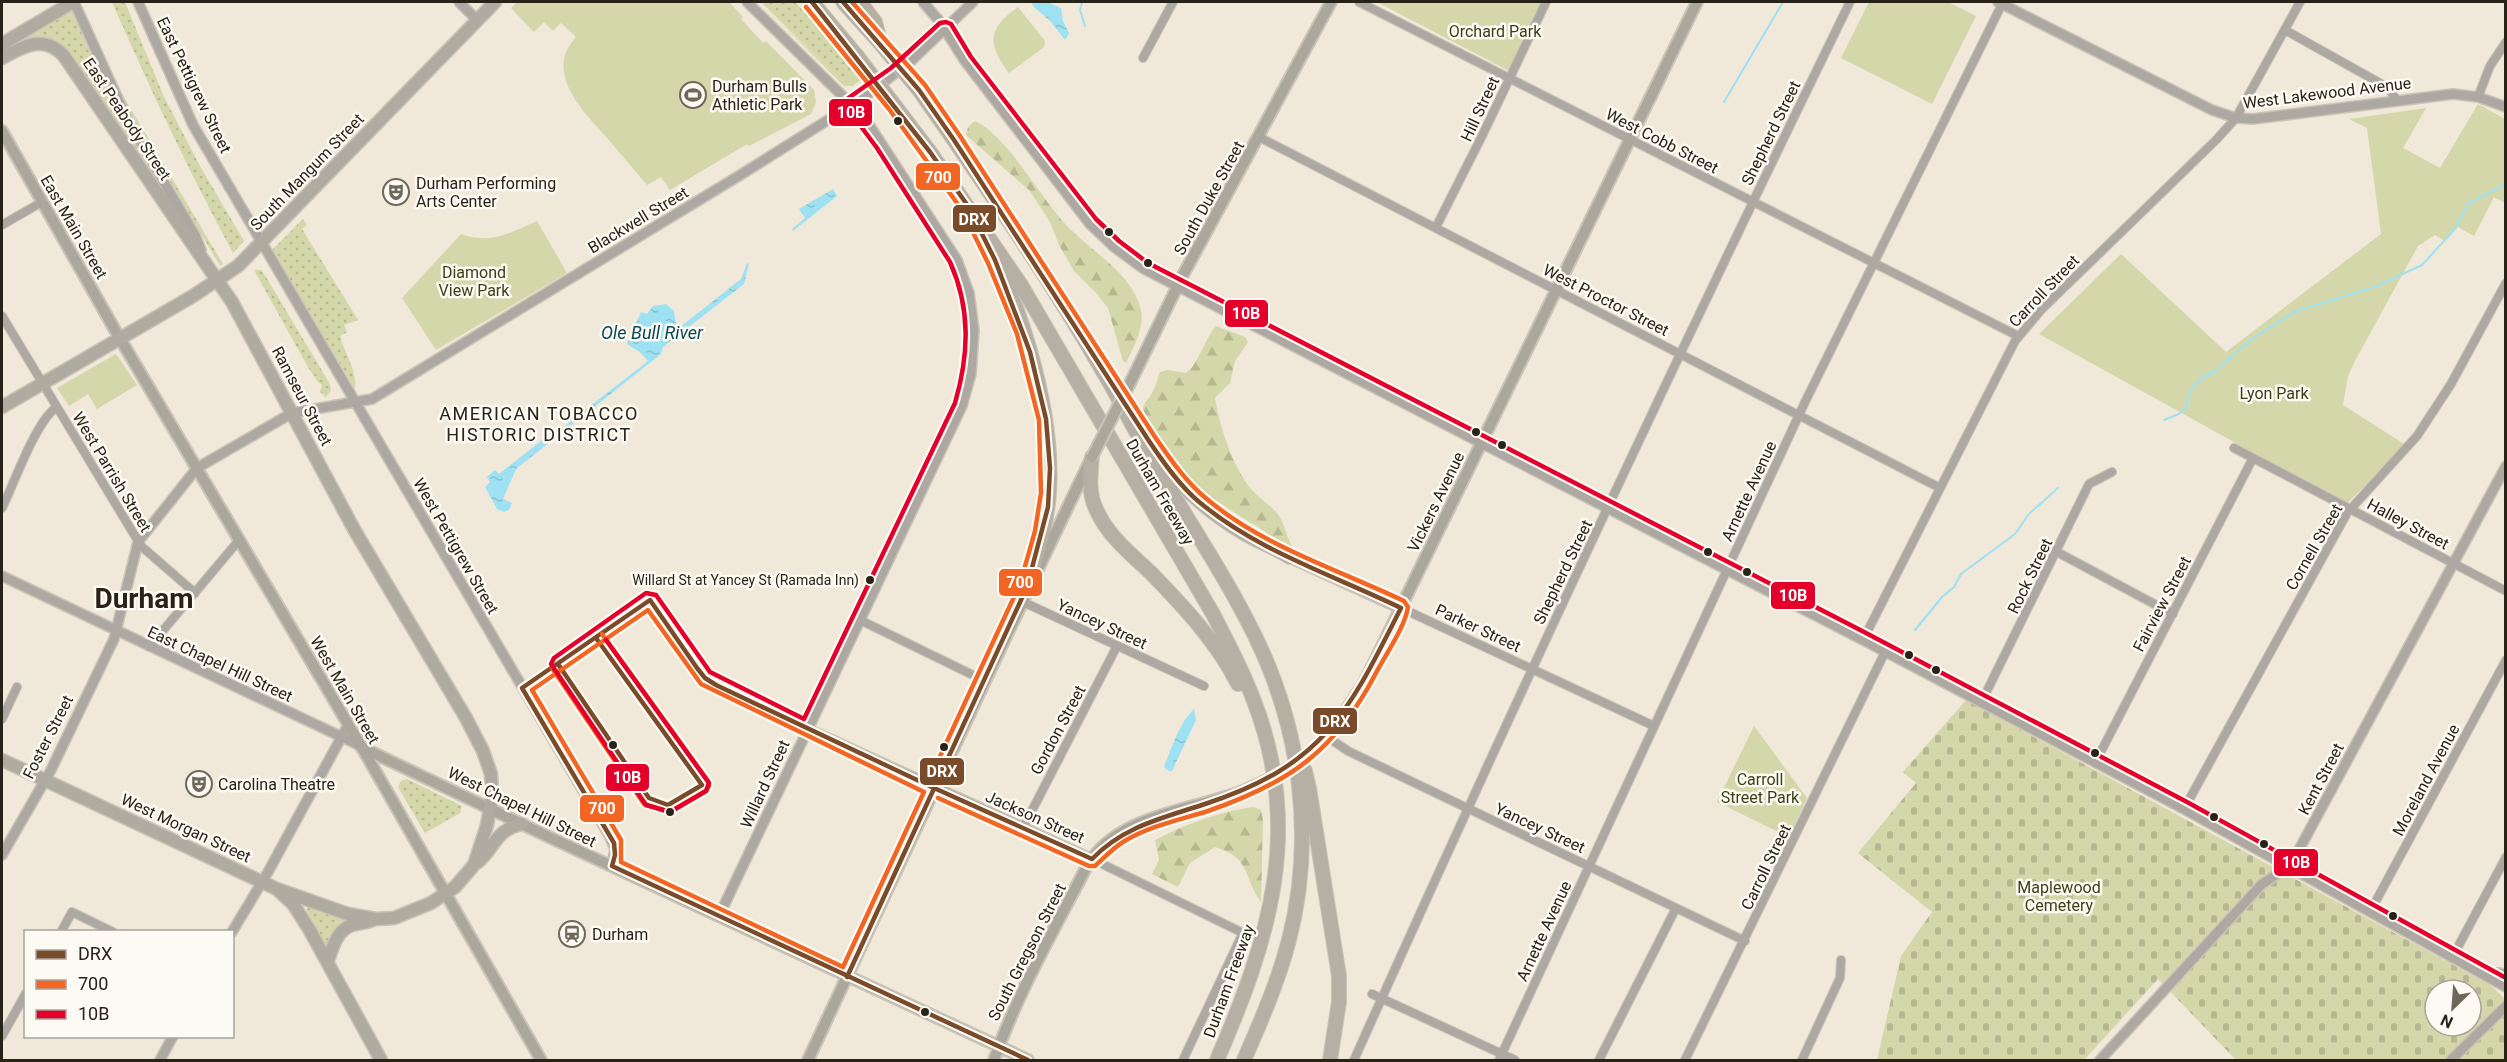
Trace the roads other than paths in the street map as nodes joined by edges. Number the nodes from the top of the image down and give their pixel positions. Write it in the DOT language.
graph roads {
  1 [pos="74,2"];
  2 [pos="138,2"];
  3 [pos="459,2"];
  4 [pos="495,2"];
  5 [pos="747,2"];
  6 [pos="801,2"];
  7 [pos="812,2"];
  8 [pos="843,2"];
  9 [pos="860,2"];
  10 [pos="923,2"];
  11 [pos="973,2"];
  12 [pos="1173,2"];
  13 [pos="1331,2"];
  14 [pos="1359,2"];
  15 [pos="1546,2"];
  16 [pos="1697,2"];
  17 [pos="1850,2"];
  18 [pos="2001,2"];
  19 [pos="2300,2"];
  20 [pos="477,20"];
  21 [pos="828,20"];
  22 [pos="945,29"];
  23 [pos="2285,30"];
  24 [pos="2505,42"];
  25 [pos="2,44"];
  26 [pos="881,44"];
  27 [pos="2,58"];
  28 [pos="1143,58"];
  29 [pos="1509,78"];
  30 [pos="2478,97"];
  31 [pos="2397,100"];
  32 [pos="852,105"];
  33 [pos="2505,107"];
  34 [pos="2236,118"];
  35 [pos="2,131"];
  36 [pos="1259,137"];
  37 [pos="1630,140"];
  38 [pos="1753,201"];
  39 [pos="42,202"];
  40 [pos="968,206"];
  41 [pos="2,225"];
  42 [pos="1436,227"];
  43 [pos="260,244"];
  44 [pos="204,258"];
  45 [pos="1875,263"];
  46 [pos="218,280"];
  47 [pos="2505,283"];
  48 [pos="1177,286"];
  49 [pos="1556,290"];
  50 [pos="2,316"];
  51 [pos="2018,336"];
  52 [pos="120,338"];
  53 [pos="1681,353"];
  54 [pos="1104,373"];
  55 [pos="42,382"];
  56 [pos="354,403"];
  57 [pos="2,407"];
  58 [pos="57,407"];
  59 [pos="292,413"];
  60 [pos="1799,416"];
  61 [pos="1482,443"];
  62 [pos="2234,448"];
  63 [pos="1092,457"];
  64 [pos="2253,458"];
  65 [pos="2505,466"];
  66 [pos="198,468"];
  67 [pos="2112,472"];
  68 [pos="1940,488"];
  69 [pos="2,508"];
  70 [pos="1608,509"];
  71 [pos="2350,509"];
  72 [pos="240,539"];
  73 [pos="138,542"];
  74 [pos="2057,552"];
  75 [pos="1290,557"];
  76 [pos="2454,564"];
  77 [pos="1727,570"];
  78 [pos="2,576"];
  79 [pos="1027,587"];
  80 [pos="2505,591"];
  81 [pos="195,593"];
  82 [pos="650,600"];
  83 [pos="1021,601"];
  84 [pos="1401,608"];
  85 [pos="2173,614"];
  86 [pos="860,620"];
  87 [pos="116,631"];
  88 [pos="1863,640"];
  89 [pos="1117,646"];
  90 [pos="149,647"];
  91 [pos="1885,652"];
  92 [pos="2505,660"];
  93 [pos="1532,669"];
  94 [pos="983,680"];
  95 [pos="1204,686"];
  96 [pos="16,687"];
  97 [pos="1981,703"];
  98 [pos="2,719"];
  99 [pos="1262,723"];
  100 [pos="348,725"];
  101 [pos="1653,726"];
  102 [pos="808,729"];
  103 [pos="341,738"];
  104 [pos="1324,738"];
  105 [pos="361,746"];
  106 [pos="1296,759"];
  107 [pos="2,760"];
  108 [pos="2095,763"];
  109 [pos="44,780"];
  110 [pos="934,788"];
  111 [pos="490,808"];
  112 [pos="1468,809"];
  113 [pos="2184,809"];
  114 [pos="522,824"];
  115 [pos="1023,828"];
  116 [pos="2,855"];
  117 [pos="2505,857"];
  118 [pos="1092,859"];
  119 [pos="474,865"];
  120 [pos="612,866"];
  121 [pos="1588,866"];
  122 [pos="2289,866"];
  123 [pos="262,883"];
  124 [pos="276,890"];
  125 [pos="445,895"];
  126 [pos="1676,908"];
  127 [pos="2370,912"];
  128 [pos="719,916"];
  129 [pos="376,919"];
  130 [pos="61,930"];
  131 [pos="109,930"];
  132 [pos="233,930"];
  133 [pos="1745,940"];
  134 [pos="2452,958"];
  135 [pos="328,960"];
  136 [pos="1841,960"];
  137 [pos="2505,974"];
  138 [pos="2488,976"];
  139 [pos="847,977"];
  140 [pos="2505,987"];
  141 [pos="1372,994"];
  142 [pos="24,997"];
  143 [pos="1382,998"];
  144 [pos="2505,1006"];
  145 [pos="2,1036"];
  146 [pos="172,1038"];
  147 [pos="998,1047"];
  148 [pos="1500,1057"];
  149 [pos="160,1060"];
  150 [pos="381,1060"];
  151 [pos="541,1060"];
  152 [pos="808,1060"];
  153 [pos="994,1060"];
  154 [pos="1028,1060"];
  155 [pos="1183,1060"];
  156 [pos="1217,1060"];
  157 [pos="1244,1060"];
  158 [pos="1330,1060"];
  159 [pos="1354,1060"];
  160 [pos="1515,1060"];
  161 [pos="1599,1060"];
  162 [pos="1686,1060"];
  163 [pos="1802,1060"];
  164 [pos="2100,1060"];
  165 [pos="2451,1060"];
  1 -- 25 [label="main road"];
  1 -- 44 [label="street, Ramseur Street"];
  2 -- 43 [label="street, East Pettigrew Street"];
  3 -- 20 [label="street"];
  4 -- 20 [label="main road, South Mangum Street"];
  5 -- 32 [label="street, Willard Street"];
  6 -- 21 [label="highway"];
  7 -- 21 [label="highway, Durham Freeway"];
  8 -- 26 [label="highway, Durham Freeway"];
  9 -- 26 [label="highway"];
  10 -- 22 [label="street"];
  11 -- 22 [label="street, Blackwell Street"];
  12 -- 28 [label="street"];
  13 -- 36 [label="main road, South Duke Street"];
  14 -- 29 [label="street, West Cobb Street"];
  15 -- 29 [label="street, Hill Street"];
  16 -- 37 [label="main road, Vickers Avenue"];
  17 -- 38 [label="street, Shepherd Street"];
  18 -- 34 [label="street, West Lakewood Avenue"];
  18 -- 45 [label="street, Arnette Avenue"];
  19 -- 23 [label="street, Carroll Street"];
  20 -- 43 [label="main road, South Mangum Street"];
  21 -- 40 [label="highway, Durham Freeway, bridge"];
  22 -- 32 [label="street, Blackwell Street"];
  22 -- 48 [label="street"];
  23 -- 31 [label="street"];
  23 -- 34 [label="street, Carroll Street"];
  24 -- 30 [label="street"];
  26 -- 54 [label="highway, Durham Freeway, bridge"];
  27 -- 44 [label="main road, East Peabody Street"];
  29 -- 37 [label="street, West Cobb Street"];
  29 -- 42 [label="street, Hill Street"];
  30 -- 31 [label="street, West Lakewood Avenue"];
  30 -- 33 [label="street, West Lakewood Avenue"];
  31 -- 34 [label="street, West Lakewood Avenue"];
  32 -- 56 [label="street, Blackwell Street"];
  32 -- 86 [label="street, Willard Street"];
  34 -- 51 [label="street, Carroll Street"];
  35 -- 39 [label="main road, East Main Street"];
  36 -- 42 [label="street, West Proctor Street"];
  36 -- 48 [label="main road, South Duke Street"];
  37 -- 38 [label="street, West Cobb Street"];
  37 -- 49 [label="main road, Vickers Avenue"];
  38 -- 45 [label="street, West Cobb Street"];
  38 -- 53 [label="street, Shepherd Street"];
  39 -- 41 [label="street"];
  39 -- 52 [label="main road, East Main Street"];
  40 -- 79 [label="highway"];
  40 -- 99 [label="highway, Durham Freeway"];
  42 -- 49 [label="street, West Proctor Street"];
  43 -- 46 [label="main road, South Mangum Street"];
  43 -- 56 [label="street, West Pettigrew Street"];
  44 -- 46 [label="main road, Ramseur Street"];
  45 -- 51 [label="street, West Cobb Street"];
  45 -- 60 [label="street, Arnette Avenue"];
  46 -- 52 [label="main road, South Mangum Street"];
  46 -- 59 [label="main road, Ramseur Street"];
  47 -- 71 [label="street, Cornell Street"];
  48 -- 61 [label="street"];
  48 -- 63 [label="main road, South Duke Street, bridge"];
  49 -- 53 [label="street, West Proctor Street"];
  49 -- 61 [label="main road, Vickers Avenue"];
  50 -- 55 [label="street, West Parrish Street"];
  51 -- 68 [label="street, Carroll Street"];
  52 -- 55 [label="main road, South Mangum Street"];
  52 -- 66 [label="main road, West Main Street"];
  53 -- 60 [label="street, West Proctor Street"];
  53 -- 70 [label="street, Shepherd Street"];
  54 -- 75 [label="highway"];
  54 -- 106 [label="highway, Durham Freeway"];
  55 -- 57 [label="main road, South Mangum Street"];
  55 -- 58 [label="street, West Parrish Street"];
  56 -- 59 [label="street, Blackwell Street"];
  56 -- 120 [label="street, West Pettigrew Street"];
  58 -- 69 [label="street"];
  58 -- 73 [label="street, West Parrish Street"];
  59 -- 66 [label="street"];
  59 -- 111 [label="main road, Ramseur Street"];
  60 -- 68 [label="street, West Proctor Street"];
  60 -- 77 [label="street, Arnette Avenue"];
  61 -- 70 [label="street"];
  61 -- 84 [label="main road, Vickers Avenue"];
  62 -- 64 [label="street, Halley Street"];
  63 -- 79 [label="main road, South Duke Street"];
  63 -- 99 [label="highway"];
  64 -- 71 [label="street, Halley Street"];
  64 -- 85 [label="street, Fairview Street"];
  65 -- 76 [label="street, Kent Street"];
  66 -- 72 [label="main road, West Main Street"];
  66 -- 73 [label="street"];
  67 -- 74 [label="street, Rock Street"];
  68 -- 88 [label="street, Carroll Street"];
  70 -- 77 [label="street"];
  70 -- 93 [label="street, Shepherd Street"];
  71 -- 76 [label="street, Halley Street"];
  71 -- 113 [label="street, Cornell Street"];
  72 -- 81 [label="street"];
  72 -- 100 [label="main road, West Main Street"];
  73 -- 81 [label="street, West Parrish Street"];
  73 -- 87 [label="street, Foster Street"];
  74 -- 85 [label="street"];
  74 -- 97 [label="street, Rock Street"];
  75 -- 84 [label="main road, Parker Street"];
  76 -- 80 [label="street, Halley Street"];
  76 -- 122 [label="street, Kent Street"];
  77 -- 88 [label="street"];
  77 -- 101 [label="street, Arnette Avenue"];
  78 -- 87 [label="street, East Chapel Hill Street"];
  79 -- 83 [label="main road, South Duke Street"];
  81 -- 90 [label="street"];
  82 -- 102 [label="street, Jackson Street"];
  83 -- 89 [label="street, Yancey Street"];
  83 -- 94 [label="main road, South Duke Street"];
  84 -- 93 [label="street, Parker Street"];
  84 -- 104 [label="main road, Vickers Avenue"];
  85 -- 108 [label="street, Fairview Street"];
  86 -- 94 [label="street"];
  86 -- 102 [label="street, Willard Street"];
  87 -- 90 [label="street, East Chapel Hill Street"];
  87 -- 109 [label="street, Foster Street"];
  88 -- 91 [label="street"];
  89 -- 95 [label="street, Yancey Street"];
  89 -- 115 [label="street, Gordon Street"];
  90 -- 103 [label="street, East Chapel Hill Street"];
  91 -- 97 [label="street"];
  91 -- 133 [label="street, Carroll Street"];
  92 -- 127 [label="street, Moreland Avenue"];
  93 -- 101 [label="street, Parker Street"];
  93 -- 112 [label="street, Shepherd Street"];
  94 -- 110 [label="main road, South Duke Street"];
  96 -- 98 [label="street"];
  97 -- 108 [label="street"];
  99 -- 156 [label="highway, Durham Freeway"];
  100 -- 103 [label="street"];
  100 -- 105 [label="main road, West Main Street"];
  101 -- 121 [label="street, Arnette Avenue"];
  102 -- 110 [label="street, Jackson Street"];
  102 -- 128 [label="street, Willard Street"];
  103 -- 105 [label="street, East Chapel Hill Street"];
  103 -- 123 [label="street"];
  104 -- 112 [label="street, Yancey Street"];
  104 -- 118 [label="main road, Vickers Avenue, bridge"];
  105 -- 111 [label="main road, West Chapel Hill Street"];
  105 -- 125 [label="main road, West Main Street"];
  106 -- 157 [label="highway, Durham Freeway"];
  106 -- 158 [label="highway"];
  107 -- 109 [label="main road, West Morgan Street"];
  108 -- 113 [label="street"];
  109 -- 116 [label="street, Foster Street"];
  109 -- 123 [label="main road, West Morgan Street"];
  110 -- 115 [label="street, Jackson Street"];
  110 -- 139 [label="main road, South Duke Street"];
  111 -- 114 [label="main road, West Chapel Hill Street"];
  111 -- 119 [label="main road, Ramseur Street"];
  112 -- 121 [label="street, Yancey Street"];
  112 -- 143 [label="street, Shepherd Street"];
  113 -- 122 [label="street"];
  114 -- 119 [label="main road"];
  114 -- 120 [label="main road, West Chapel Hill Street"];
  115 -- 118 [label="street, Jackson Street"];
  117 -- 134 [label="street"];
  118 -- 147 [label="main road, South Gregson Street"];
  118 -- 155 [label="street, Jackson Street"];
  119 -- 125 [label="main road"];
  120 -- 128 [label="main road, West Chapel Hill Street"];
  121 -- 126 [label="street, Yancey Street"];
  121 -- 148 [label="street, Arnette Avenue"];
  122 -- 127 [label="street"];
  122 -- 164 [label="street, Kent Street"];
  123 -- 124 [label="main road, West Morgan Street"];
  123 -- 132 [label="street"];
  124 -- 129 [label="main road"];
  124 -- 135 [label="main road, West Morgan Street"];
  125 -- 129 [label="main road"];
  125 -- 151 [label="main road, West Main Street"];
  126 -- 133 [label="street, Yancey Street"];
  126 -- 161 [label="street"];
  127 -- 134 [label="street"];
  128 -- 139 [label="main road, West Chapel Hill Street"];
  129 -- 135 [label="main road"];
  130 -- 131 [label="street"];
  133 -- 162 [label="street, Carroll Street"];
  134 -- 138 [label="street"];
  135 -- 150 [label="main road, West Morgan Street"];
  136 -- 163 [label="street"];
  137 -- 138 [label="street"];
  138 -- 140 [label="street"];
  139 -- 147 [label="main road, West Chapel Hill Street"];
  139 -- 152 [label="main road, South Duke Street"];
  141 -- 143 [label="street"];
  142 -- 145 [label="street"];
  143 -- 148 [label="street"];
  143 -- 159 [label="street, Shepherd Street"];
  144 -- 165 [label="street"];
  146 -- 149 [label="street"];
  147 -- 153 [label="main road, South Gregson Street"];
  147 -- 154 [label="main road, West Chapel Hill Street"];
  148 -- 160 [label="street"];
}
